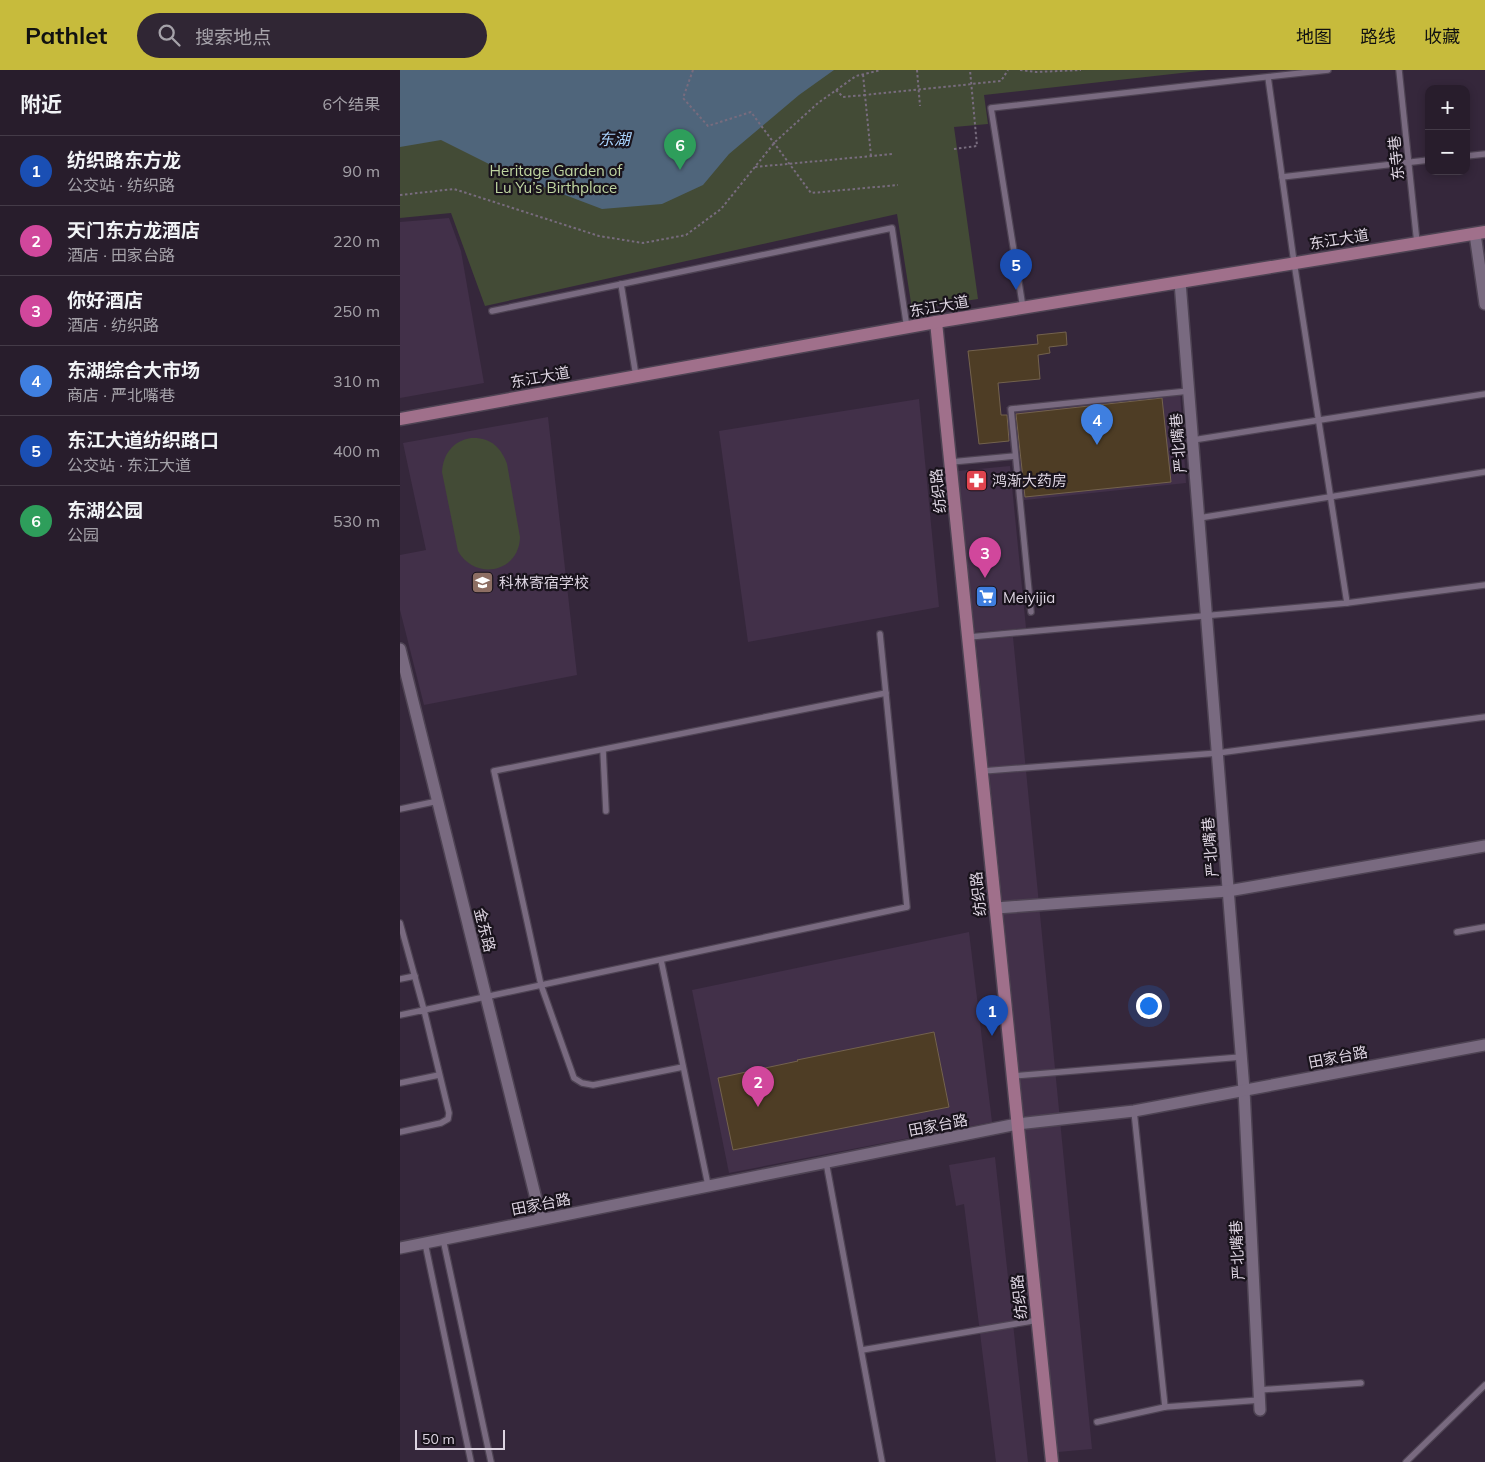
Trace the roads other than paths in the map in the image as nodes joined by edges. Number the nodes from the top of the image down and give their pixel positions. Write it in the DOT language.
graph roads {
  1 [pos="1328,70"];
  2 [pos="1399,70"];
  3 [pos="1268,77"];
  4 [pos="1485,154"];
  5 [pos="1470,156"];
  6 [pos="1425,160"];
  7 [pos="1408,162"];
  8 [pos="1282,176"];
  9 [pos="1480,233"];
  10 [pos="1417,243"];
  11 [pos="1294,262"];
  12 [pos="1180,282"];
  13 [pos="621,284"];
  14 [pos="1485,304"];
  15 [pos="1023,308"];
  16 [pos="492,311"];
  17 [pos="936,322"];
  18 [pos="907,328"];
  19 [pos="636,376"];
  20 [pos="1189,391"];
  21 [pos="1485,394"];
  22 [pos="400,418"];
  23 [pos="1319,420"];
  24 [pos="1193,440"];
  25 [pos="1016,456"];
  26 [pos="951,462"];
  27 [pos="1485,472"];
  28 [pos="1331,496"];
  29 [pos="1199,518"];
  30 [pos="1485,585"];
  31 [pos="1347,603"];
  32 [pos="1030,612"];
  33 [pos="1207,615"];
  34 [pos="880,634"];
  35 [pos="969,636"];
  36 [pos="400,649"];
  37 [pos="886,693"];
  38 [pos="1485,717"];
  39 [pos="603,750"];
  40 [pos="1218,752"];
  41 [pos="983,771"];
  42 [pos="438,801"];
  43 [pos="400,809"];
  44 [pos="606,811"];
  45 [pos="1485,846"];
  46 [pos="1228,891"];
  47 [pos="996,908"];
  48 [pos="400,922"];
  49 [pos="1485,927"];
  50 [pos="1457,932"];
  51 [pos="661,960"];
  52 [pos="414,976"];
  53 [pos="400,979"];
  54 [pos="541,985"];
  55 [pos="486,997"];
  56 [pos="424,1010"];
  57 [pos="400,1015"];
  58 [pos="1485,1044"];
  59 [pos="1241,1058"];
  60 [pos="683,1066"];
  61 [pos="439,1075"];
  62 [pos="1012,1076"];
  63 [pos="400,1083"];
  64 [pos="1244,1090"];
  65 [pos="1134,1111"];
  66 [pos="1018,1124"];
  67 [pos="400,1132"];
  68 [pos="826,1162"];
  69 [pos="708,1185"];
  70 [pos="541,1219"];
  71 [pos="443,1239"];
  72 [pos="425,1243"];
  73 [pos="400,1248"];
  74 [pos="1038,1320"];
  75 [pos="862,1350"];
  76 [pos="1361,1383"];
  77 [pos="1485,1385"];
  78 [pos="1260,1400"];
  79 [pos="1165,1407"];
  80 [pos="1097,1422"];
  81 [pos="471,1462"];
  82 [pos="491,1462"];
  83 [pos="882,1462"];
  84 [pos="1052,1462"];
  85 [pos="1406,1462"];
  1 -- 3 [label="lane"];
  2 -- 7 [label="lane, 东寺巷"];
  3 -- 8 [label="lane"];
  3 -- 15 [label="lane"];
  4 -- 5 [label="lane"];
  6 -- 7 [label="lane"];
  7 -- 8 [label="lane"];
  7 -- 10 [label="lane, 东寺巷"];
  8 -- 11 [label="lane"];
  9 -- 10 [label="street, 东江大道"];
  9 -- 14 [label="street"];
  10 -- 11 [label="street, 东江大道"];
  11 -- 12 [label="street, 东江大道"];
  11 -- 23 [label="lane"];
  12 -- 15 [label="street, 东江大道"];
  12 -- 20 [label="street, 严北嘴巷"];
  13 -- 16 [label="lane"];
  13 -- 18 [label="lane"];
  13 -- 19 [label="lane"];
  15 -- 17 [label="street, 东江大道"];
  17 -- 18 [label="street, 东江大道"];
  17 -- 26 [label="street, 纺织路"];
  18 -- 19 [label="street, 东江大道"];
  19 -- 22 [label="street, 东江大道"];
  20 -- 24 [label="street, 严北嘴巷"];
  20 -- 25 [label="lane"];
  21 -- 23 [label="lane"];
  23 -- 24 [label="lane"];
  23 -- 28 [label="lane"];
  24 -- 29 [label="street, 严北嘴巷"];
  25 -- 26 [label="lane"];
  25 -- 32 [label="lane"];
  26 -- 35 [label="street, 纺织路"];
  27 -- 28 [label="lane"];
  28 -- 29 [label="lane"];
  28 -- 31 [label="lane"];
  29 -- 33 [label="street, 严北嘴巷"];
  30 -- 31 [label="lane"];
  31 -- 33 [label="lane"];
  33 -- 35 [label="lane"];
  33 -- 40 [label="street, 严北嘴巷"];
  34 -- 37 [label="lane"];
  35 -- 41 [label="street, 纺织路"];
  36 -- 42 [label="street, 金东路"];
  37 -- 39 [label="lane"];
  37 -- 51 [label="lane"];
  38 -- 40 [label="lane"];
  39 -- 44 [label="lane"];
  39 -- 54 [label="lane"];
  40 -- 41 [label="lane"];
  40 -- 46 [label="street, 严北嘴巷"];
  41 -- 47 [label="street, 纺织路"];
  42 -- 43 [label="lane"];
  42 -- 55 [label="street, 金东路"];
  45 -- 46 [label="street"];
  46 -- 47 [label="street"];
  46 -- 59 [label="street, 严北嘴巷"];
  47 -- 62 [label="street, 纺织路"];
  48 -- 52 [label="lane"];
  49 -- 50 [label="lane"];
  51 -- 54 [label="lane"];
  51 -- 60 [label="lane"];
  52 -- 53 [label="lane"];
  52 -- 56 [label="lane"];
  54 -- 55 [label="lane"];
  54 -- 60 [label="lane"];
  55 -- 56 [label="lane"];
  55 -- 70 [label="street, 金东路"];
  56 -- 57 [label="lane"];
  56 -- 61 [label="lane"];
  58 -- 64 [label="street, 田家台路"];
  59 -- 62 [label="lane"];
  59 -- 64 [label="street, 严北嘴巷"];
  60 -- 69 [label="lane"];
  61 -- 63 [label="lane"];
  61 -- 67 [label="lane"];
  62 -- 66 [label="street, 纺织路"];
  64 -- 65 [label="street, 田家台路"];
  64 -- 78 [label="street, 严北嘴巷"];
  65 -- 66 [label="street, 田家台路"];
  65 -- 79 [label="lane"];
  66 -- 68 [label="street, 田家台路"];
  66 -- 74 [label="street, 纺织路"];
  68 -- 69 [label="street, 田家台路"];
  68 -- 75 [label="lane"];
  69 -- 70 [label="street, 田家台路"];
  70 -- 71 [label="street, 田家台路"];
  71 -- 72 [label="street, 田家台路"];
  71 -- 82 [label="lane"];
  72 -- 73 [label="street, 田家台路"];
  72 -- 81 [label="lane"];
  74 -- 75 [label="lane"];
  74 -- 84 [label="street, 纺织路"];
  75 -- 83 [label="lane"];
  76 -- 78 [label="lane"];
  77 -- 85 [label="lane"];
  78 -- 79 [label="lane"];
  79 -- 80 [label="lane"];
}
